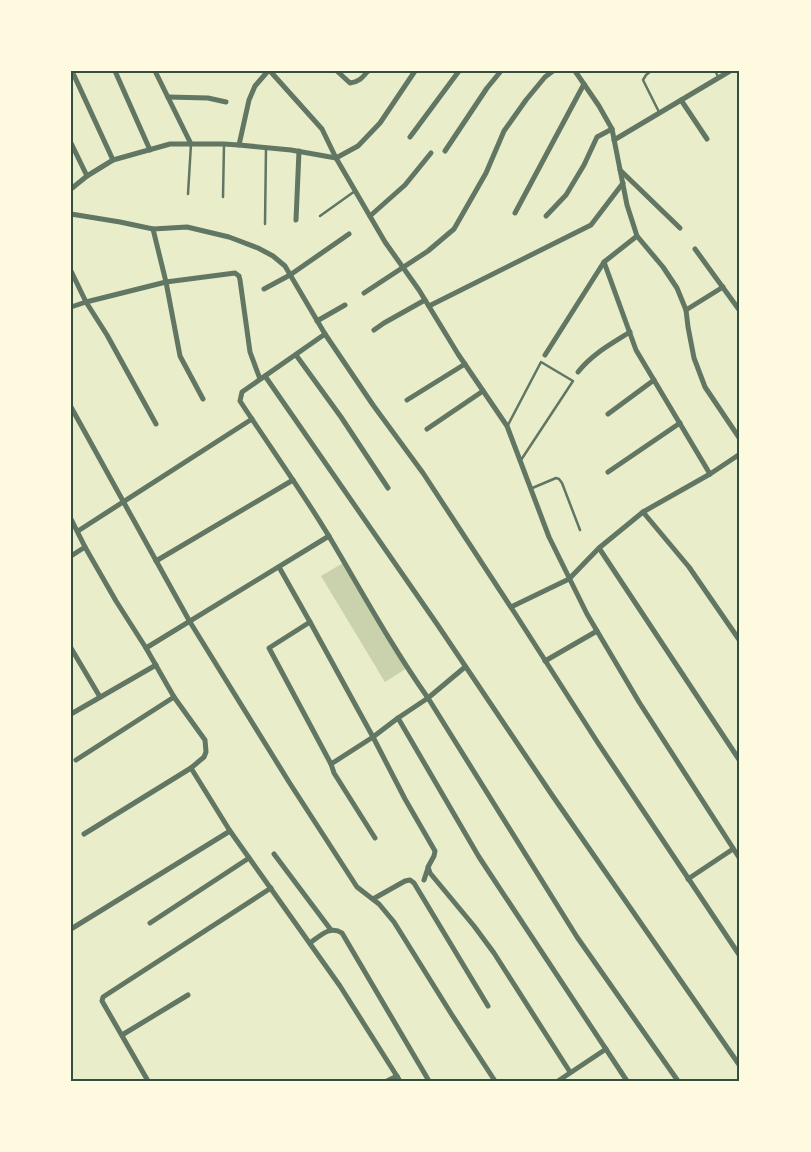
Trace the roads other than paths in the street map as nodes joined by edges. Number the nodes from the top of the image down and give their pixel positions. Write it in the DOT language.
graph roads {
  1 [pos="72,71"];
  2 [pos="115,71"];
  3 [pos="155,71"];
  4 [pos="269,71"];
  5 [pos="337,71"];
  6 [pos="368,71"];
  7 [pos="415,71"];
  8 [pos="458,71"];
  9 [pos="501,71"];
  10 [pos="552,71"];
  11 [pos="575,71"];
  12 [pos="715,71"];
  13 [pos="730,71"];
  14 [pos="649,72"];
  15 [pos="719,78"];
  16 [pos="584,84"];
  17 [pos="168,97"];
  18 [pos="681,100"];
  19 [pos="226,102"];
  20 [pos="660,113"];
  21 [pos="612,129"];
  22 [pos="410,137"];
  23 [pos="707,139"];
  24 [pos="614,140"];
  25 [pos="71,144"];
  26 [pos="190,144"];
  27 [pos="224,144"];
  28 [pos="239,145"];
  29 [pos="266,148"];
  30 [pos="150,150"];
  31 [pos="298,151"];
  32 [pos="446,151"];
  33 [pos="431,153"];
  34 [pos="336,158"];
  35 [pos="113,160"];
  36 [pos="620,170"];
  37 [pos="87,176"];
  38 [pos="623,183"];
  39 [pos="71,189"];
  40 [pos="355,190"];
  41 [pos="188,194"];
  42 [pos="223,197"];
  43 [pos="515,213"];
  44 [pos="71,214"];
  45 [pos="320,216"];
  46 [pos="370,216"];
  47 [pos="546,216"];
  48 [pos="296,220"];
  49 [pos="265,224"];
  50 [pos="152,228"];
  51 [pos="680,228"];
  52 [pos="349,234"];
  53 [pos="637,236"];
  54 [pos="695,248"];
  55 [pos="604,262"];
  56 [pos="403,267"];
  57 [pos="71,271"];
  58 [pos="290,275"];
  59 [pos="166,282"];
  60 [pos="722,287"];
  61 [pos="264,289"];
  62 [pos="364,293"];
  63 [pos="425,300"];
  64 [pos="86,302"];
  65 [pos="345,305"];
  66 [pos="71,306"];
  67 [pos="429,306"];
  68 [pos="686,310"];
  69 [pos="740,311"];
  70 [pos="317,321"];
  71 [pos="374,330"];
  72 [pos="630,332"];
  73 [pos="325,334"];
  74 [pos="296,354"];
  75 [pos="545,355"];
  76 [pos="465,364"];
  77 [pos="578,372"];
  78 [pos="262,378"];
  79 [pos="654,380"];
  80 [pos="483,391"];
  81 [pos="203,399"];
  82 [pos="407,400"];
  83 [pos="71,407"];
  84 [pos="608,414"];
  85 [pos="252,419"];
  86 [pos="680,423"];
  87 [pos="156,424"];
  88 [pos="507,426"];
  89 [pos="427,430"];
  90 [pos="740,439"];
  91 [pos="740,454"];
  92 [pos="520,462"];
  93 [pos="608,472"];
  94 [pos="710,474"];
  95 [pos="293,480"];
  96 [pos="388,488"];
  97 [pos="530,489"];
  98 [pos="123,503"];
  99 [pos="643,512"];
  100 [pos="71,519"];
  101 [pos="580,530"];
  102 [pos="78,531"];
  103 [pos="329,536"];
  104 [pos="85,547"];
  105 [pos="599,548"];
  106 [pos="71,556"];
  107 [pos="156,561"];
  108 [pos="279,567"];
  109 [pos="570,579"];
  110 [pos="511,607"];
  111 [pos="190,622"];
  112 [pos="310,622"];
  113 [pos="597,631"];
  114 [pos="740,641"];
  115 [pos="71,648"];
  116 [pos="146,648"];
  117 [pos="545,661"];
  118 [pos="156,665"];
  119 [pos="465,667"];
  120 [pos="100,697"];
  121 [pos="174,698"];
  122 [pos="428,698"];
  123 [pos="71,714"];
  124 [pos="398,718"];
  125 [pos="373,737"];
  126 [pos="76,760"];
  127 [pos="740,761"];
  128 [pos="331,764"];
  129 [pos="191,768"];
  130 [pos="230,831"];
  131 [pos="84,834"];
  132 [pos="375,838"];
  133 [pos="733,848"];
  134 [pos="274,854"];
  135 [pos="249,858"];
  136 [pos="740,859"];
  137 [pos="428,867"];
  138 [pos="688,879"];
  139 [pos="424,880"];
  140 [pos="271,888"];
  141 [pos="373,900"];
  142 [pos="150,923"];
  143 [pos="71,929"];
  144 [pos="331,930"];
  145 [pos="310,943"];
  146 [pos="740,956"];
  147 [pos="188,995"];
  148 [pos="488,1006"];
  149 [pos="122,1036"];
  150 [pos="606,1049"];
  151 [pos="740,1066"];
  152 [pos="570,1072"];
  153 [pos="398,1078"];
  154 [pos="148,1081"];
  155 [pos="387,1081"];
  156 [pos="429,1081"];
  157 [pos="495,1081"];
  158 [pos="558,1081"];
  159 [pos="627,1081"];
  160 [pos="678,1081"];
  1 -- 35 [label="street"];
  2 -- 30 [label="street"];
  3 -- 17 [label="street"];
  4 -- 28 [label="street"];
  4 -- 34 [label="street"];
  5 -- 6 [label="street"];
  7 -- 34 [label="street"];
  8 -- 22 [label="street"];
  9 -- 32 [label="street"];
  10 -- 56 [label="street"];
  11 -- 16 [label="street"];
  12 -- 15 [label="lane"];
  13 -- 15 [label="street"];
  14 -- 20 [label="lane"];
  15 -- 18 [label="street"];
  16 -- 21 [label="street"];
  16 -- 43 [label="street"];
  17 -- 19 [label="street"];
  17 -- 26 [label="street"];
  18 -- 20 [label="street"];
  18 -- 23 [label="street"];
  20 -- 24 [label="street"];
  21 -- 24 [label="street"];
  21 -- 47 [label="street"];
  24 -- 36 [label="street"];
  25 -- 37 [label="street"];
  26 -- 27 [label="street"];
  26 -- 30 [label="street"];
  26 -- 41 [label="lane"];
  27 -- 28 [label="street"];
  27 -- 42 [label="lane"];
  28 -- 29 [label="street"];
  29 -- 31 [label="street"];
  29 -- 49 [label="lane"];
  30 -- 35 [label="street"];
  31 -- 34 [label="street"];
  31 -- 48 [label="street"];
  33 -- 46 [label="street"];
  34 -- 40 [label="street"];
  35 -- 37 [label="street"];
  36 -- 38 [label="street"];
  36 -- 51 [label="street"];
  37 -- 39 [label="street"];
  38 -- 53 [label="street"];
  38 -- 67 [label="street"];
  40 -- 45 [label="lane"];
  40 -- 46 [label="street"];
  44 -- 50 [label="street"];
  46 -- 56 [label="street"];
  50 -- 58 [label="street"];
  50 -- 59 [label="street"];
  52 -- 58 [label="street"];
  53 -- 55 [label="street"];
  53 -- 68 [label="street"];
  54 -- 60 [label="street"];
  55 -- 72 [label="street"];
  55 -- 75 [label="street"];
  56 -- 62 [label="street"];
  56 -- 63 [label="street"];
  57 -- 64 [label="street"];
  58 -- 61 [label="street"];
  58 -- 70 [label="street"];
  59 -- 64 [label="street"];
  59 -- 78 [label="street"];
  59 -- 81 [label="street"];
  60 -- 68 [label="street"];
  60 -- 69 [label="street"];
  63 -- 67 [label="street"];
  63 -- 71 [label="street"];
  64 -- 66 [label="street"];
  64 -- 87 [label="street"];
  65 -- 70 [label="street"];
  67 -- 76 [label="street"];
  68 -- 90 [label="street"];
  70 -- 73 [label="street"];
  72 -- 77 [label="street"];
  72 -- 79 [label="street"];
  73 -- 74 [label="street"];
  73 -- 110 [label="street"];
  74 -- 78 [label="street"];
  74 -- 96 [label="street"];
  76 -- 80 [label="street"];
  76 -- 82 [label="street"];
  78 -- 85 [label="street"];
  78 -- 119 [label="street"];
  79 -- 84 [label="street"];
  79 -- 86 [label="street"];
  80 -- 88 [label="street"];
  80 -- 89 [label="street"];
  83 -- 98 [label="street"];
  85 -- 95 [label="street"];
  85 -- 98 [label="street"];
  86 -- 93 [label="street"];
  86 -- 94 [label="street"];
  88 -- 92 [label="street"];
  88 -- 92 [label="lane"];
  91 -- 94 [label="street"];
  92 -- 97 [label="street"];
  94 -- 99 [label="street"];
  95 -- 103 [label="street"];
  95 -- 107 [label="street"];
  97 -- 101 [label="lane"];
  97 -- 109 [label="street"];
  98 -- 102 [label="street"];
  98 -- 107 [label="street"];
  99 -- 105 [label="street"];
  99 -- 114 [label="street"];
  100 -- 102 [label="street"];
  102 -- 104 [label="street"];
  103 -- 108 [label="street"];
  103 -- 122 [label="street"];
  104 -- 106 [label="street"];
  104 -- 116 [label="street"];
  105 -- 109 [label="street"];
  105 -- 127 [label="street"];
  107 -- 111 [label="street"];
  108 -- 111 [label="street"];
  108 -- 112 [label="street"];
  109 -- 110 [label="street"];
  109 -- 113 [label="street"];
  110 -- 117 [label="street"];
  111 -- 116 [label="street"];
  111 -- 141 [label="street"];
  112 -- 125 [label="street"];
  112 -- 128 [label="street"];
  113 -- 117 [label="street"];
  113 -- 133 [label="street"];
  115 -- 120 [label="street"];
  116 -- 118 [label="street"];
  117 -- 138 [label="street"];
  118 -- 120 [label="street"];
  118 -- 121 [label="street"];
  119 -- 122 [label="street"];
  119 -- 151 [label="street"];
  120 -- 123 [label="street"];
  121 -- 126 [label="street"];
  121 -- 129 [label="street"];
  122 -- 124 [label="street"];
  122 -- 160 [label="street"];
  124 -- 125 [label="street"];
  124 -- 150 [label="street"];
  125 -- 128 [label="street"];
  125 -- 137 [label="street"];
  128 -- 132 [label="street"];
  129 -- 130 [label="street"];
  129 -- 131 [label="street"];
  130 -- 135 [label="street"];
  130 -- 143 [label="street"];
  133 -- 136 [label="street"];
  133 -- 138 [label="street"];
  134 -- 144 [label="street"];
  135 -- 140 [label="street"];
  135 -- 142 [label="street"];
  137 -- 139 [label="street"];
  137 -- 152 [label="street"];
  138 -- 146 [label="street"];
  140 -- 145 [label="street"];
  140 -- 149 [label="street"];
  141 -- 148 [label="street"];
  141 -- 157 [label="street"];
  144 -- 145 [label="street"];
  144 -- 156 [label="street"];
  145 -- 153 [label="street"];
  147 -- 149 [label="street"];
  149 -- 154 [label="street"];
  150 -- 152 [label="street"];
  150 -- 159 [label="street"];
  152 -- 158 [label="street"];
  153 -- 155 [label="street"];
}
